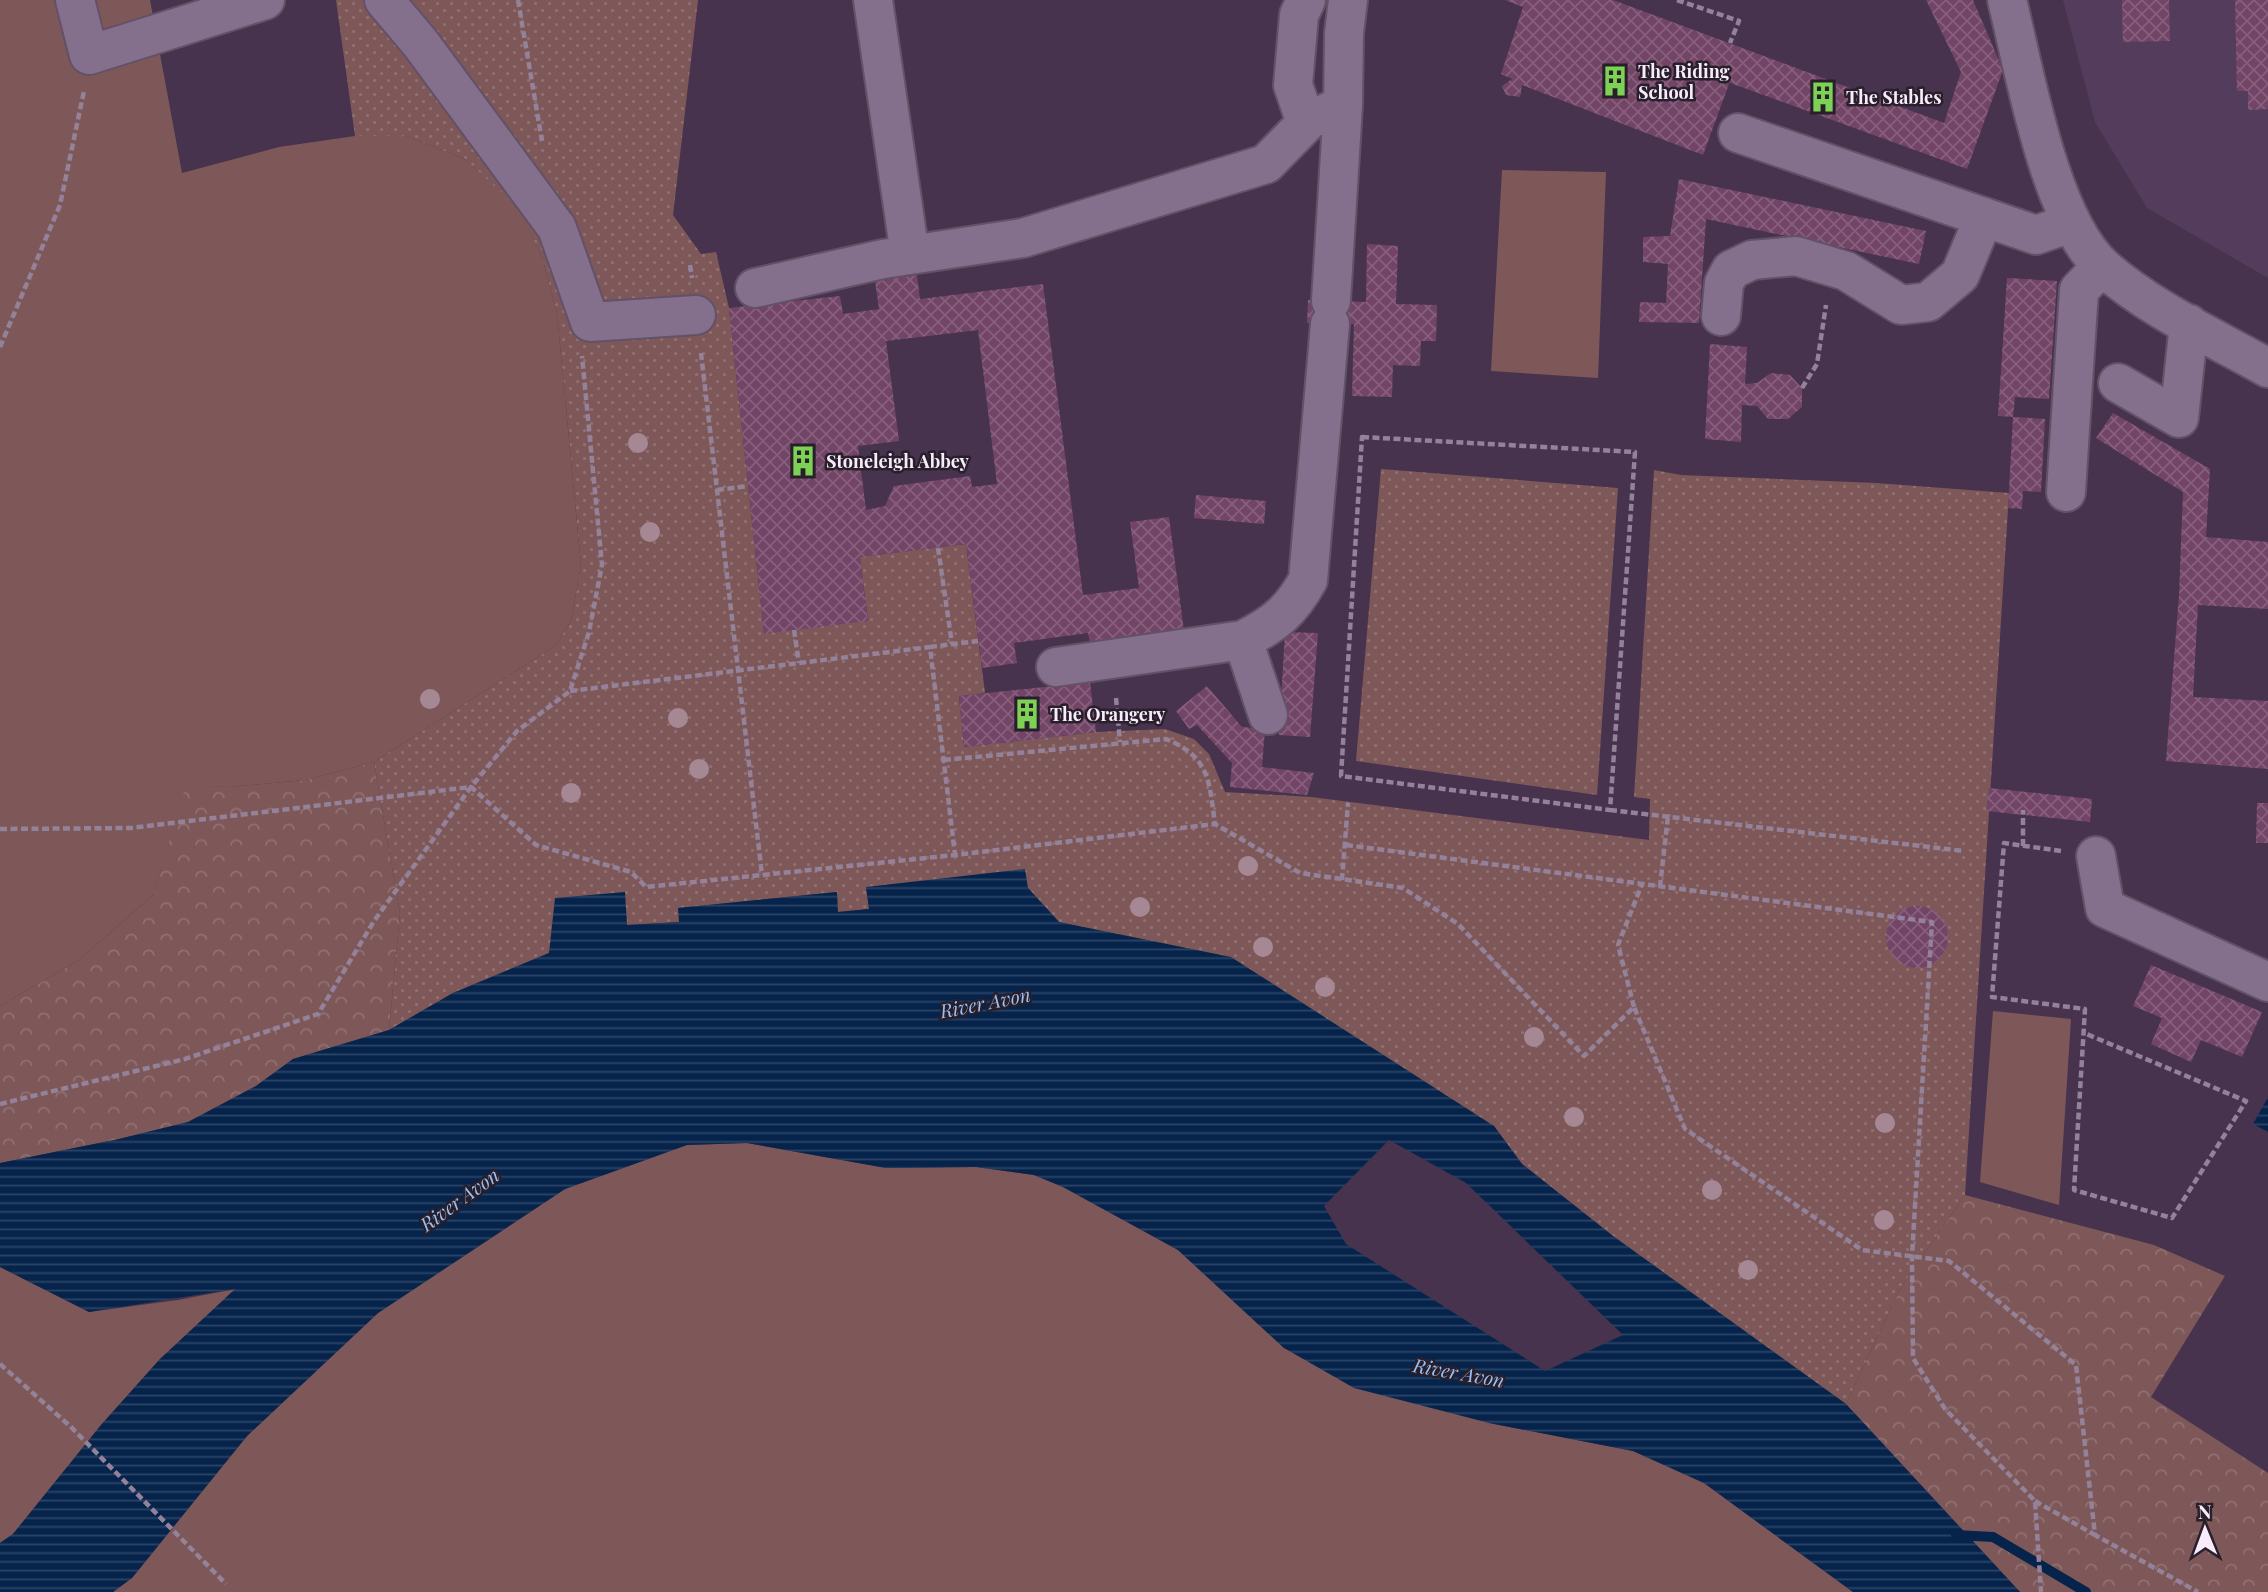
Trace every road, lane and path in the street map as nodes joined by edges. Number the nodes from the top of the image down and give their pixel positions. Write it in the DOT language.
graph roads {
  1 [pos="75,0"];
  2 [pos="265,0"];
  3 [pos="384,0"];
  4 [pos="518,0"];
  5 [pos="873,0"];
  6 [pos="1306,0"];
  7 [pos="1348,0"];
  8 [pos="1677,0"];
  9 [pos="2007,0"];
  10 [pos="1730,43"];
  11 [pos="89,55"];
  12 [pos="1343,105"];
  13 [pos="1306,123"];
  14 [pos="1738,133"];
  15 [pos="543,147"];
  16 [pos="1984,217"];
  17 [pos="2071,223"];
  18 [pos="910,255"];
  19 [pos="690,265"];
  20 [pos="1832,266"];
  21 [pos="2102,266"];
  22 [pos="755,288"];
  23 [pos="696,314"];
  24 [pos="1721,316"];
  25 [pos="590,322"];
  26 [pos="2189,324"];
  27 [pos="0,347"];
  28 [pos="2268,368"];
  29 [pos="2118,383"];
  30 [pos="1802,388"];
  31 [pos="748,486"];
  32 [pos="717,490"];
  33 [pos="2066,492"];
  34 [pos="938,548"];
  35 [pos="794,630"];
  36 [pos="1243,640"];
  37 [pos="978,641"];
  38 [pos="952,644"];
  39 [pos="930,646"];
  40 [pos="799,663"];
  41 [pos="1056,667"];
  42 [pos="738,671"];
  43 [pos="570,691"];
  44 [pos="1115,692"];
  45 [pos="1268,715"];
  46 [pos="1120,742"];
  47 [pos="944,760"];
  48 [pos="471,787"];
  49 [pos="1348,803"];
  50 [pos="1610,810"];
  51 [pos="2023,810"];
  52 [pos="1668,816"];
  53 [pos="1214,824"];
  54 [pos="0,829"];
  55 [pos="1346,845"];
  56 [pos="2022,846"];
  57 [pos="1964,851"];
  58 [pos="955,855"];
  59 [pos="2096,856"];
  60 [pos="762,875"];
  61 [pos="1342,880"];
  62 [pos="1642,884"];
  63 [pos="1660,887"];
  64 [pos="2268,982"];
  65 [pos="1634,1007"];
  66 [pos="2084,1033"];
  67 [pos="0,1104"];
  68 [pos="1912,1256"];
  69 [pos="0,1364"];
  70 [pos="2035,1501"];
  71 [pos="2095,1535"];
  72 [pos="226,1584"];
  73 [pos="2041,1592"];
  74 [pos="2198,1592"];
  1 -- 11 [label="lane"];
  2 -- 11 [label="lane"];
  3 -- 25 [label="lane"];
  4 -- 15 [label="path"];
  5 -- 18 [label="lane"];
  6 -- 13 [label="lane"];
  7 -- 12 [label="lane"];
  8 -- 10 [label="path"];
  9 -- 17 [label="lane"];
  11 -- 27 [label="path"];
  12 -- 13 [label="lane"];
  12 -- 36 [label="lane"];
  13 -- 18 [label="lane"];
  14 -- 16 [label="lane"];
  16 -- 17 [label="lane"];
  16 -- 20 [label="lane"];
  17 -- 21 [label="lane"];
  18 -- 22 [label="lane"];
  19 -- 23 [label="path"];
  20 -- 24 [label="lane"];
  20 -- 30 [label="path"];
  21 -- 26 [label="lane"];
  21 -- 33 [label="lane"];
  23 -- 25 [label="lane"];
  23 -- 32 [label="path"];
  25 -- 43 [label="path"];
  26 -- 28 [label="lane"];
  26 -- 29 [label="lane"];
  31 -- 32 [label="path"];
  32 -- 42 [label="path"];
  34 -- 38 [label="path"];
  35 -- 40 [label="path"];
  36 -- 41 [label="lane"];
  36 -- 45 [label="lane"];
  37 -- 38 [label="path"];
  38 -- 39 [label="path"];
  39 -- 40 [label="path"];
  39 -- 47 [label="path"];
  40 -- 42 [label="path"];
  42 -- 43 [label="path"];
  42 -- 60 [label="path"];
  43 -- 48 [label="path"];
  44 -- 46 [label="path"];
  46 -- 47 [label="path"];
  46 -- 53 [label="path"];
  47 -- 58 [label="path"];
  48 -- 54 [label="path"];
  48 -- 60 [label="path"];
  48 -- 67 [label="path"];
  49 -- 55 [label="path"];
  50 -- 50 [label="path"];
  50 -- 52 [label="path"];
  51 -- 56 [label="path"];
  52 -- 57 [label="path"];
  52 -- 63 [label="path"];
  53 -- 58 [label="path"];
  53 -- 61 [label="path"];
  55 -- 61 [label="path"];
  55 -- 62 [label="path"];
  56 -- 59 [label="path"];
  56 -- 66 [label="path"];
  58 -- 60 [label="path"];
  59 -- 64 [label="lane"];
  61 -- 65 [label="path"];
  62 -- 63 [label="path"];
  62 -- 65 [label="path"];
  63 -- 68 [label="path"];
  65 -- 68 [label="path"];
  66 -- 66 [label="path"];
  68 -- 70 [label="path"];
  68 -- 71 [label="path"];
  69 -- 72 [label="path"];
  70 -- 71 [label="path"];
  70 -- 73 [label="path"];
  71 -- 74 [label="path"];
}
